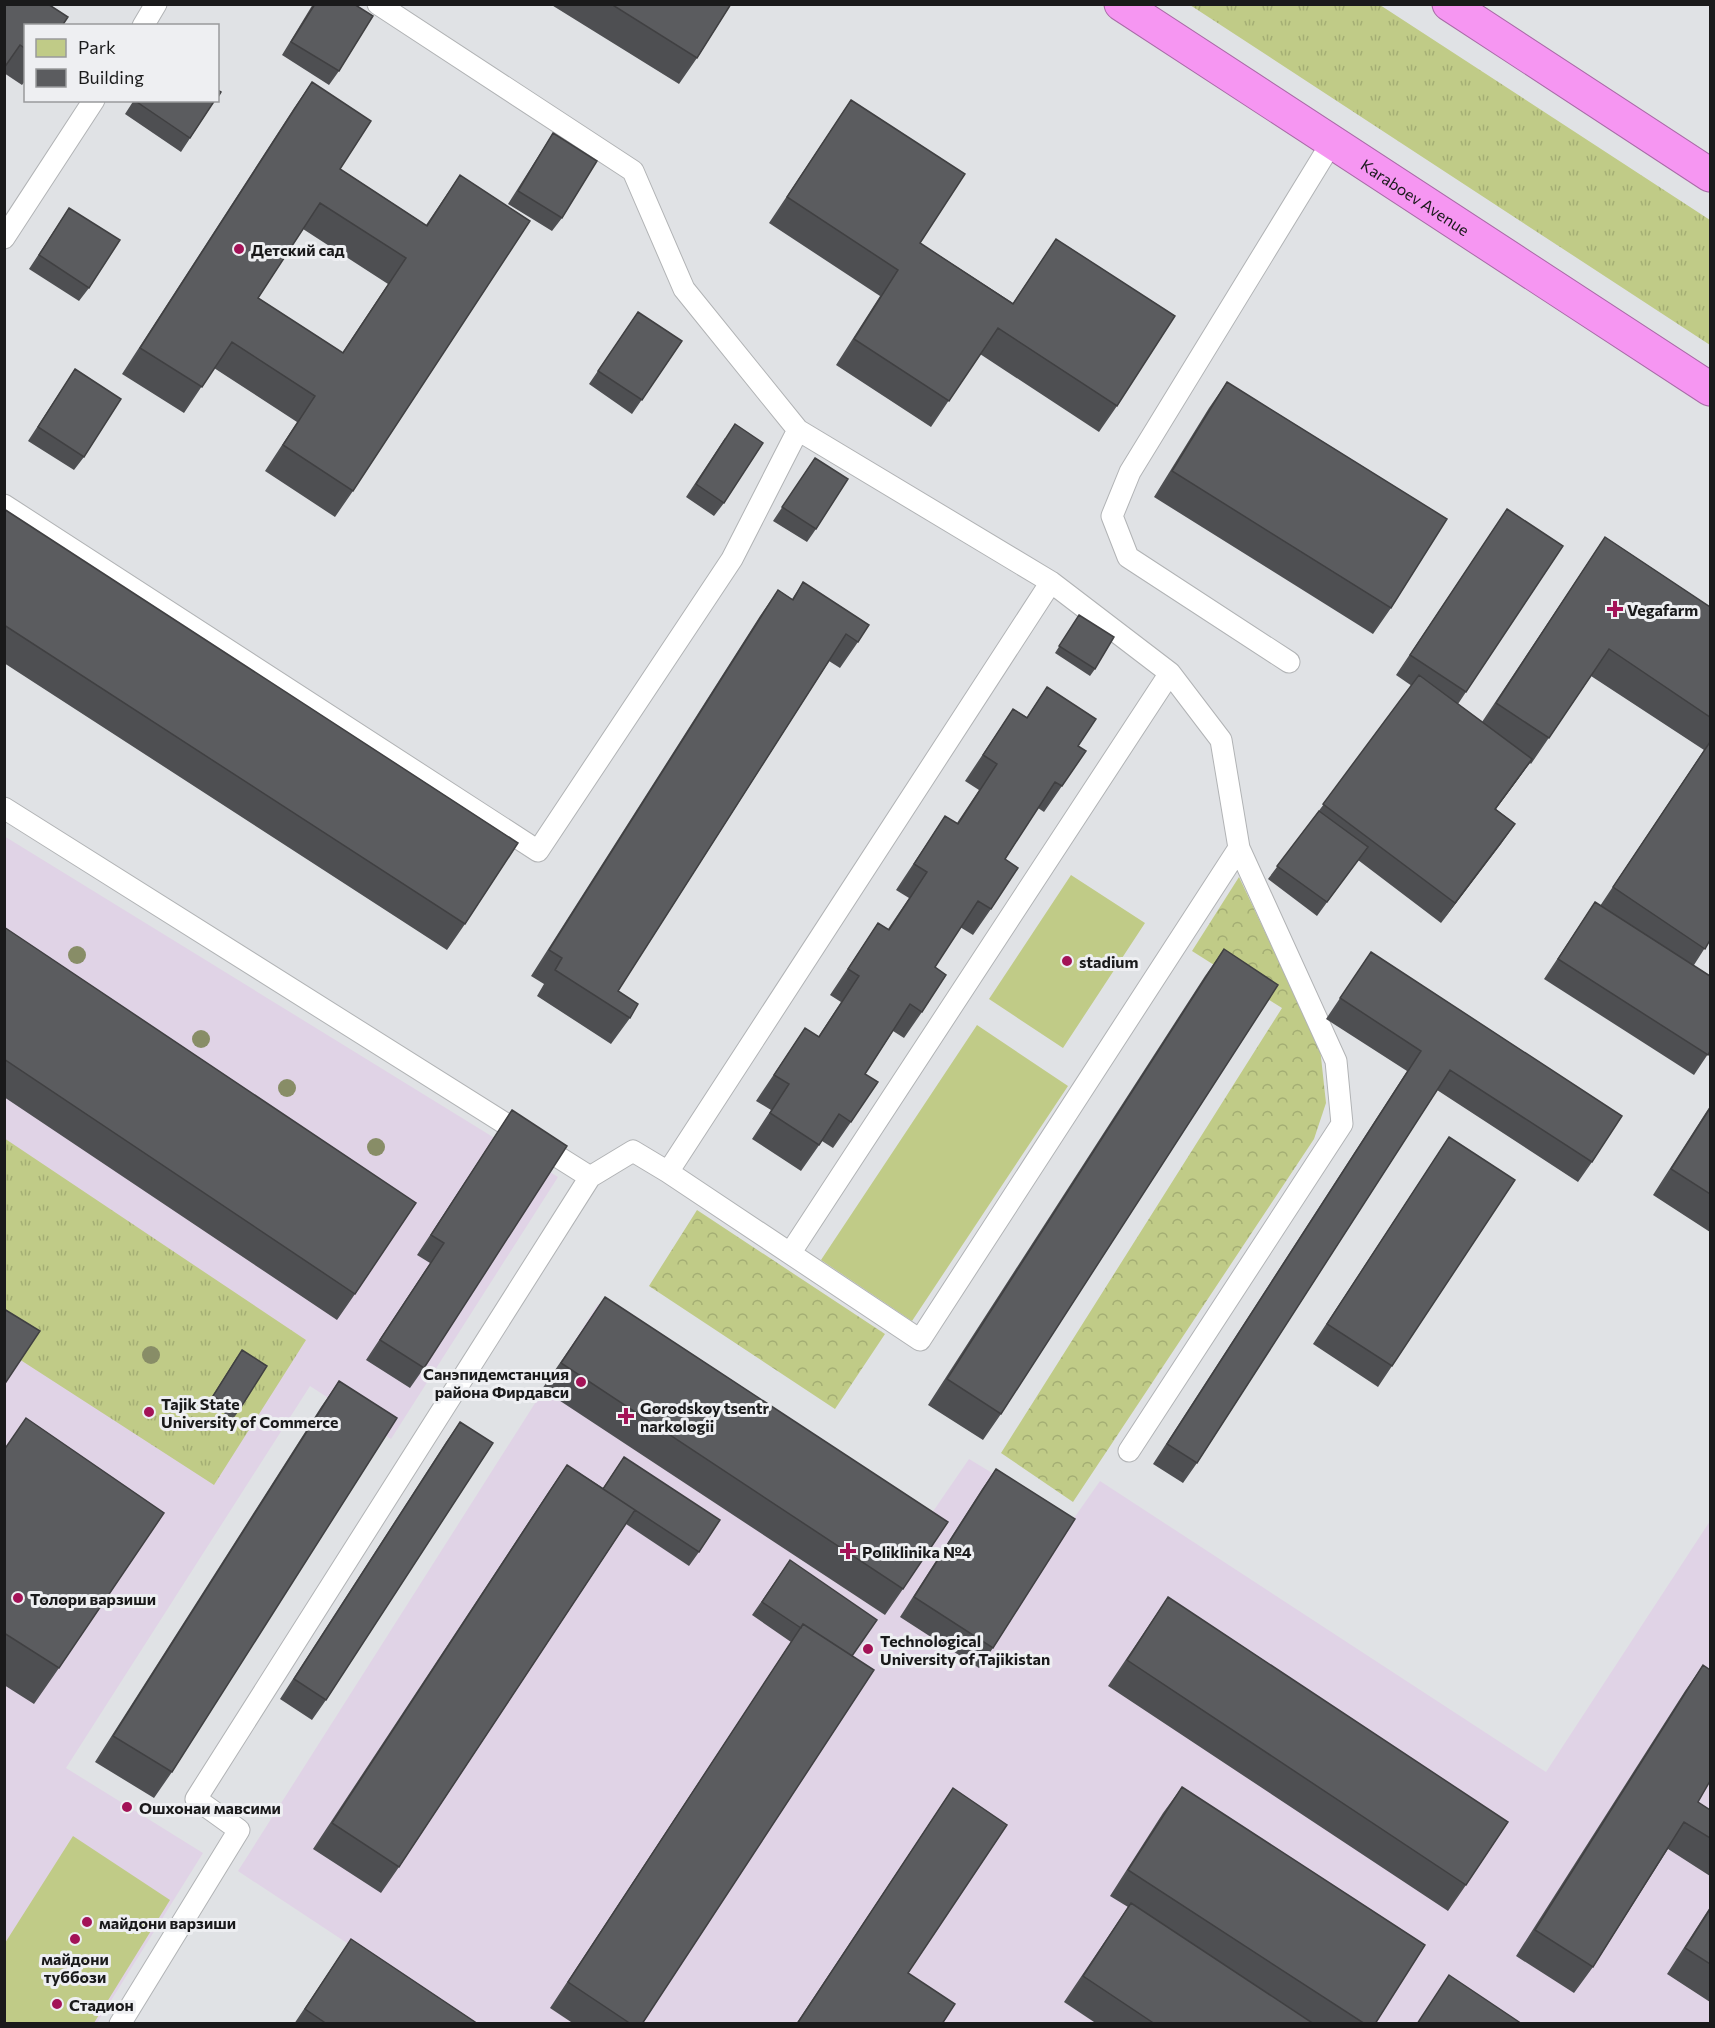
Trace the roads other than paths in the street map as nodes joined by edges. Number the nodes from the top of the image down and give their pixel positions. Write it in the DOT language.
graph roads {
  1 [pos="156,4"];
  2 [pos="378,4"];
  3 [pos="1121,4"];
  4 [pos="1449,4"];
  5 [pos="144,24"];
  6 [pos="93,102"];
  7 [pos="1332,142"];
  8 [pos="1710,175"];
  9 [pos="4,238"];
  10 [pos="1710,389"];
  11 [pos="798,430"];
  12 [pos="4,505"];
  13 [pos="1051,582"];
  14 [pos="1289,662"];
  15 [pos="1170,673"];
  16 [pos="4,807"];
  17 [pos="1239,848"];
  18 [pos="668,1172"];
  19 [pos="590,1177"];
  20 [pos="791,1252"];
  21 [pos="1130,1451"];
  22 [pos="120,2024"];
  1 -- 5 [label="lane"];
  2 -- 11 [label="lane"];
  3 -- 7 [label="highway, Karaboev Avenue"];
  4 -- 8 [label="highway"];
  6 -- 9 [label="lane"];
  7 -- 10 [label="highway, Karaboev Avenue"];
  7 -- 14 [label="lane"];
  11 -- 12 [label="lane"];
  11 -- 13 [label="lane"];
  13 -- 15 [label="lane"];
  13 -- 18 [label="lane"];
  15 -- 17 [label="lane"];
  15 -- 20 [label="lane"];
  16 -- 19 [label="lane"];
  17 -- 20 [label="lane"];
  17 -- 21 [label="lane"];
  18 -- 19 [label="lane"];
  18 -- 20 [label="lane"];
  19 -- 22 [label="lane"];
}
